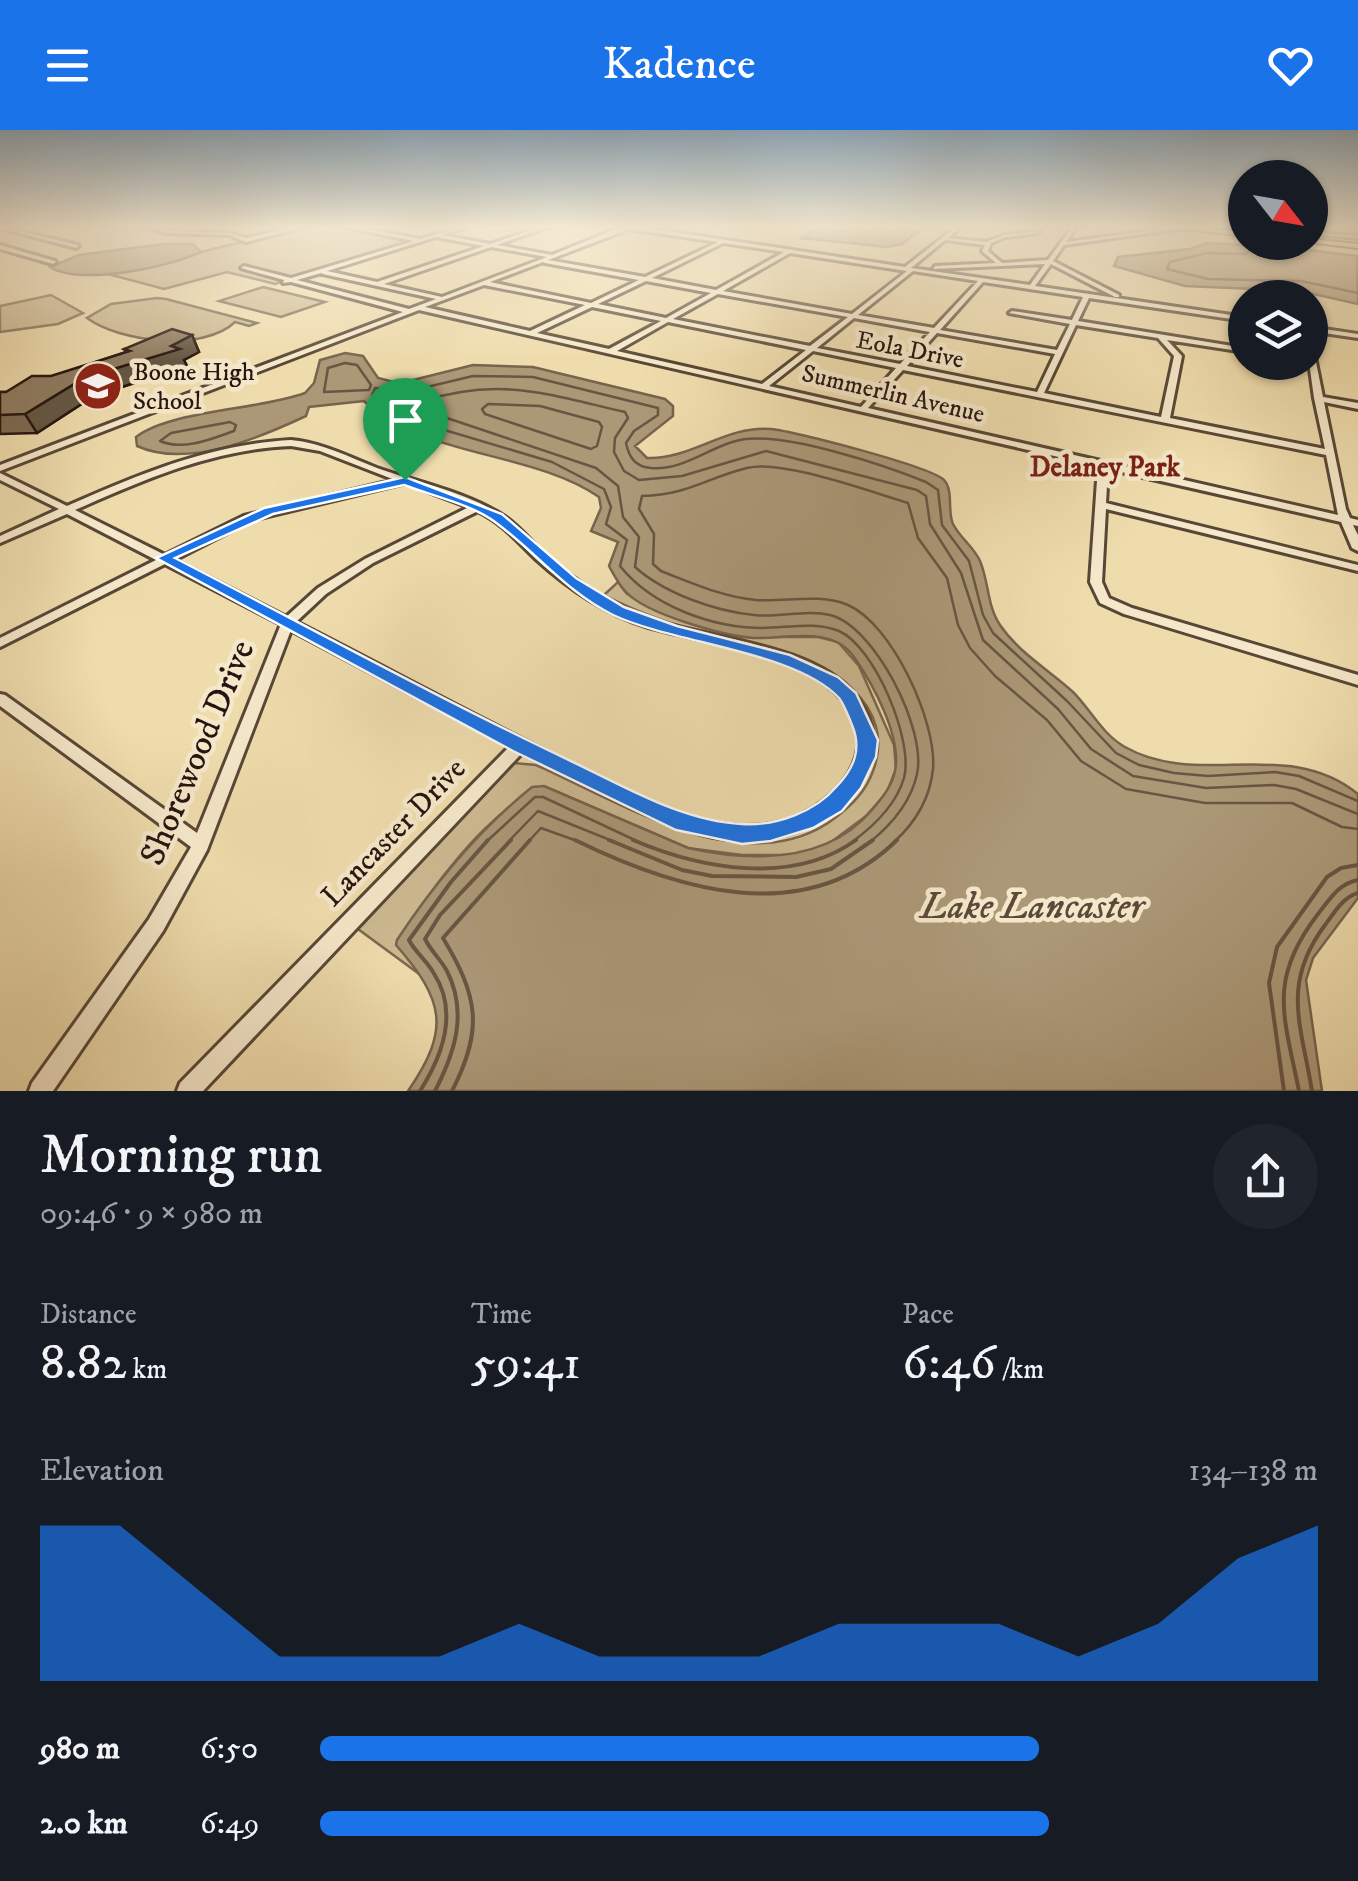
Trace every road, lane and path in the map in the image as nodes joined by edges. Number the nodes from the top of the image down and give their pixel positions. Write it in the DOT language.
graph roads {
  1 [pos="253,271"];
  2 [pos="319,271"];
  3 [pos="415,271"];
  4 [pos="515,271"];
  5 [pos="600,271"];
  6 [pos="661,271"];
  7 [pos="755,271"];
  8 [pos="906,271"];
  9 [pos="920,271"];
  10 [pos="1044,271"];
  11 [pos="1067,271"];
  12 [pos="644,279"];
  13 [pos="982,280"];
  14 [pos="286,282"];
  15 [pos="484,283"];
  16 [pos="376,284"];
  17 [pos="1031,288"];
  18 [pos="717,292"];
  19 [pos="1087,296"];
  20 [pos="443,298"];
  21 [pos="1128,302"];
  22 [pos="592,304"];
  23 [pos="415,309"];
  24 [pos="1012,313"];
  25 [pos="851,316"];
  26 [pos="1228,317"];
  27 [pos="666,321"];
  28 [pos="1074,323"];
  29 [pos="935,330"];
  30 [pos="1328,331"];
  31 [pos="532,333"];
  32 [pos="1162,336"];
  33 [pos="1358,336"];
  34 [pos="1228,347"];
  35 [pos="810,350"];
  36 [pos="610,352"];
  37 [pos="1060,353"];
  38 [pos="901,368"];
  39 [pos="1315,380"];
  40 [pos="763,388"];
  41 [pos="1039,396"];
  42 [pos="1318,398"];
  43 [pos="1358,406"];
  44 [pos="862,410"];
  45 [pos="1165,420"];
  46 [pos="1329,454"];
  47 [pos="1103,466"];
  48 [pos="0,468"];
  49 [pos="0,476"];
  50 [pos="405,480"];
  51 [pos="1102,505"];
  52 [pos="477,507"];
  53 [pos="68,510"];
  54 [pos="1351,522"];
  55 [pos="0,540"];
  56 [pos="1358,548"];
  57 [pos="164,558"];
  58 [pos="1358,568"];
  59 [pos="288,622"];
  60 [pos="0,643"];
  61 [pos="1358,680"];
  62 [pos="0,698"];
  63 [pos="520,746"];
  64 [pos="201,845"];
  65 [pos="40,1091"];
  66 [pos="188,1091"];
  1 -- 14 [label="street, Summerlin Avenue"];
  2 -- 14 [label="street"];
  2 -- 16 [label="street"];
  3 -- 16 [label="street"];
  4 -- 15 [label="street"];
  5 -- 12 [label="street"];
  6 -- 12 [label="street"];
  7 -- 18 [label="street"];
  8 -- 25 [label="street"];
  9 -- 13 [label="street"];
  10 -- 17 [label="street"];
  11 -- 21 [label="street"];
  12 -- 18 [label="street"];
  12 -- 22 [label="street"];
  13 -- 17 [label="street"];
  13 -- 29 [label="street"];
  14 -- 23 [label="street, Summerlin Avenue"];
  15 -- 20 [label="street"];
  15 -- 22 [label="street, Eola Drive"];
  16 -- 20 [label="street"];
  17 -- 19 [label="street"];
  18 -- 25 [label="street"];
  18 -- 27 [label="street"];
  19 -- 21 [label="street"];
  19 -- 28 [label="street"];
  20 -- 23 [label="street"];
  21 -- 26 [label="street"];
  22 -- 27 [label="street, Eola Drive"];
  22 -- 31 [label="street"];
  23 -- 31 [label="street, Summerlin Avenue"];
  23 -- 48 [label="street"];
  24 -- 28 [label="street"];
  25 -- 29 [label="street"];
  25 -- 35 [label="street"];
  27 -- 35 [label="street, Eola Drive"];
  27 -- 36 [label="street"];
  28 -- 32 [label="street"];
  28 -- 37 [label="street"];
  29 -- 37 [label="street"];
  29 -- 38 [label="street"];
  30 -- 33 [label="street"];
  31 -- 36 [label="street, Summerlin Avenue"];
  32 -- 34 [label="street"];
  32 -- 45 [label="street"];
  35 -- 38 [label="street, Eola Drive"];
  35 -- 40 [label="street"];
  36 -- 40 [label="street, Summerlin Avenue"];
  37 -- 41 [label="street"];
  38 -- 41 [label="street, Eola Drive"];
  38 -- 44 [label="street"];
  39 -- 42 [label="street"];
  40 -- 44 [label="street, Summerlin Avenue"];
  41 -- 45 [label="street, Eola Drive"];
  42 -- 43 [label="street"];
  42 -- 46 [label="street"];
  44 -- 47 [label="street, Summerlin Avenue"];
  45 -- 46 [label="street, Eola Drive"];
  46 -- 54 [label="street"];
  47 -- 51 [label="street"];
  47 -- 54 [label="street, Summerlin Avenue"];
  49 -- 53 [label="street"];
  50 -- 52 [label="street"];
  50 -- 53 [label="street"];
  50 -- 57 [label="street"];
  51 -- 58 [label="street"];
  51 -- 61 [label="street"];
  52 -- 59 [label="street, Shorewood Drive"];
  52 -- 63 [label="street"];
  53 -- 55 [label="street"];
  53 -- 57 [label="street"];
  54 -- 56 [label="street"];
  57 -- 59 [label="street"];
  57 -- 60 [label="street"];
  59 -- 63 [label="street"];
  59 -- 64 [label="street, Shorewood Drive"];
  62 -- 64 [label="street"];
  63 -- 66 [label="street, Lancaster Drive"];
  64 -- 65 [label="street, Shorewood Drive"];
}
